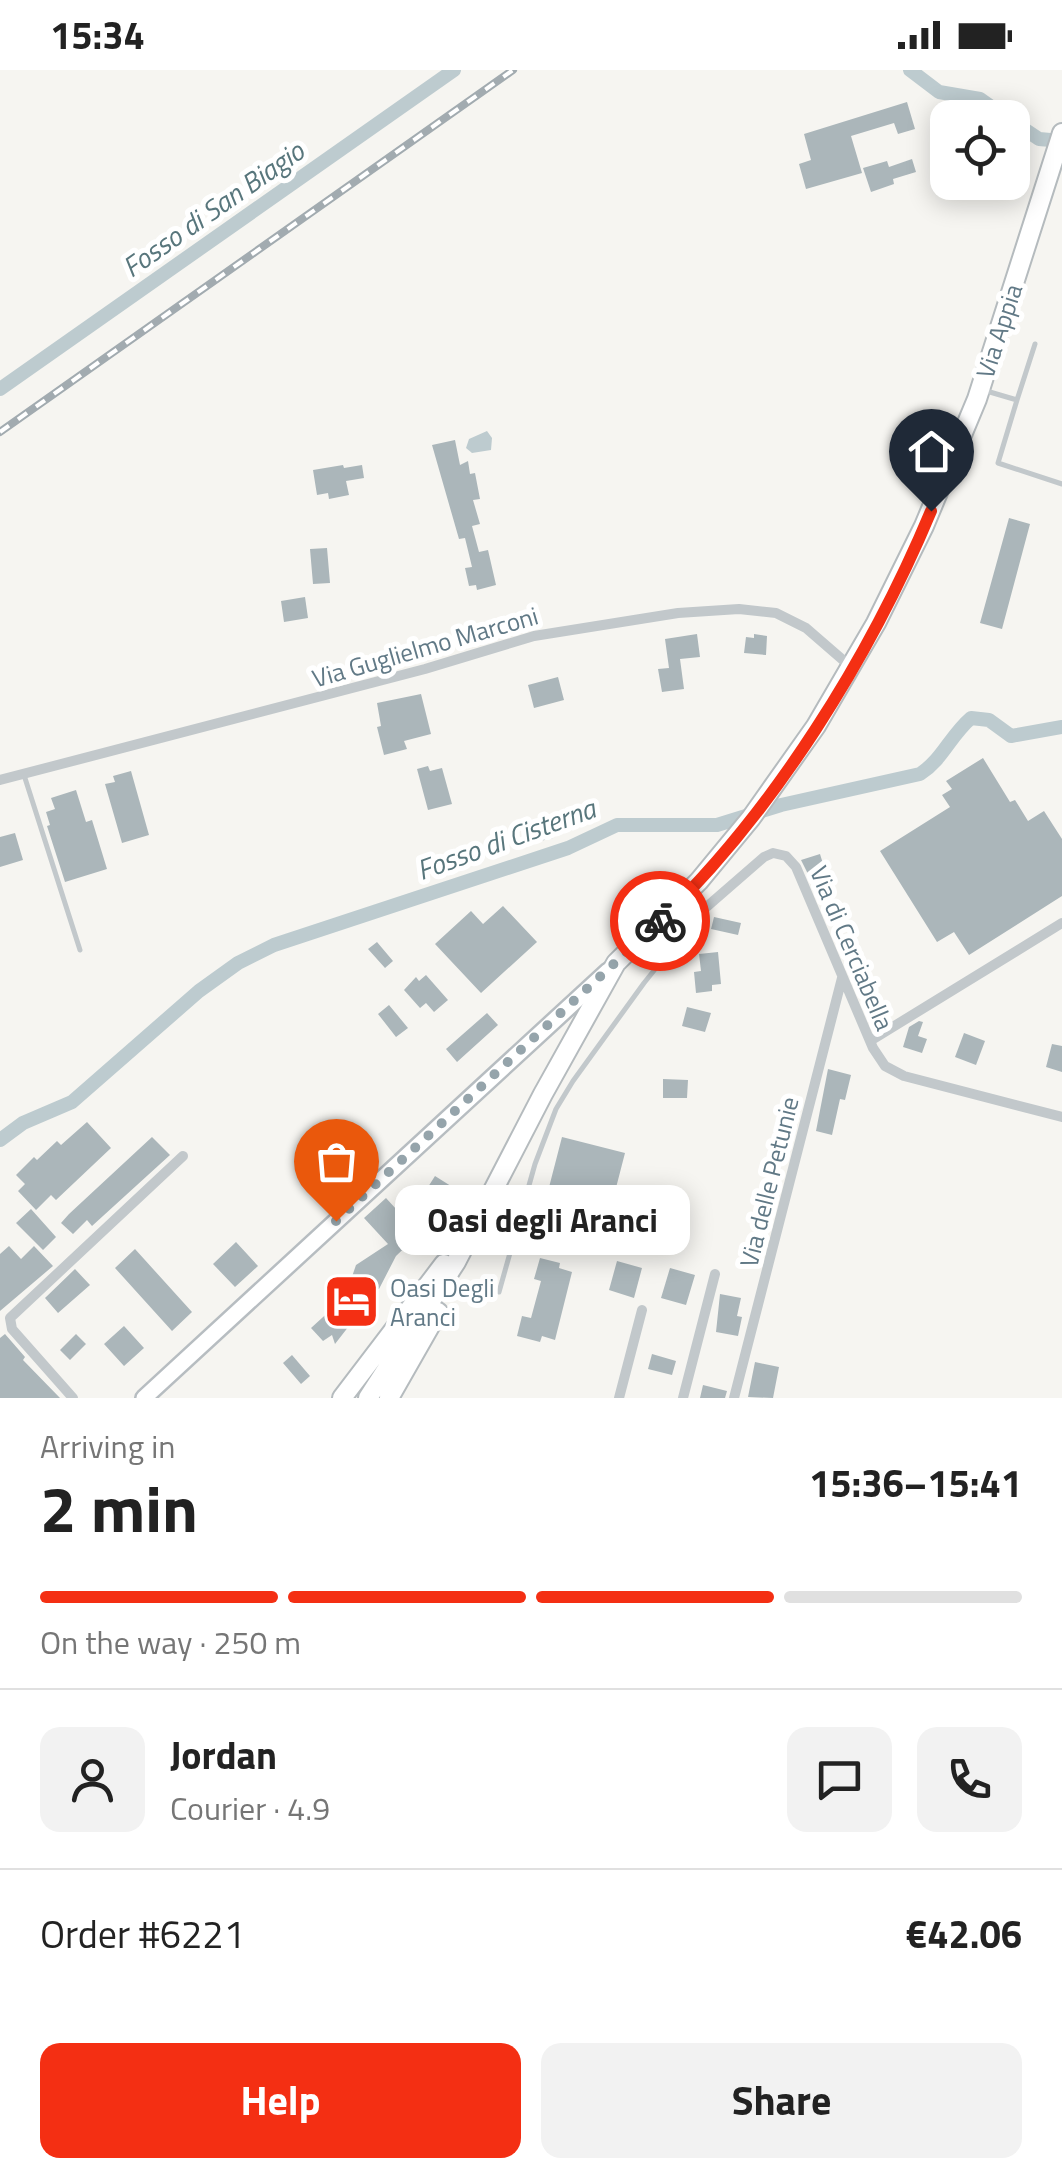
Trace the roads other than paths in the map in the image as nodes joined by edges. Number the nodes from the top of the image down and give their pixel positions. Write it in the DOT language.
graph roads {
  1 [pos="1062,133"];
  2 [pos="1035,344"];
  3 [pos="980,389"];
  4 [pos="1017,400"];
  5 [pos="1062,484"];
  6 [pos="851,667"];
  7 [pos="24,775"];
  8 [pos="0,780"];
  9 [pos="674,907"];
  10 [pos="703,910"];
  11 [pos="1062,923"];
  12 [pos="80,950"];
  13 [pos="616,963"];
  14 [pos="842,976"];
  15 [pos="870,1041"];
  16 [pos="1062,1117"];
  17 [pos="183,1156"];
  18 [pos="496,1190"];
  19 [pos="715,1274"];
  20 [pos="500,1292"];
  21 [pos="642,1310"];
  22 [pos="73,1398"];
  23 [pos="144,1398"];
  24 [pos="342,1398"];
  25 [pos="368,1398"];
  26 [pos="389,1398"];
  27 [pos="619,1398"];
  28 [pos="683,1398"];
  29 [pos="734,1398"];
  1 -- 3 [label="main road, Via Appia"];
  2 -- 4 [label="lane"];
  3 -- 4 [label="lane"];
  3 -- 6 [label="main road, Via Appia"];
  4 -- 5 [label="lane"];
  6 -- 7 [label="street, Via Guglielmo Marconi"];
  6 -- 9 [label="main road, Via Appia"];
  7 -- 8 [label="street, Via Guglielmo Marconi"];
  7 -- 12 [label="lane"];
  9 -- 10 [label="street"];
  9 -- 13 [label="main road, Via Appia"];
  10 -- 14 [label="street, Via di Cerciabella"];
  10 -- 20 [label="lane"];
  11 -- 15 [label="street"];
  13 -- 18 [label="main road, Via Appia"];
  13 -- 23 [label="main road"];
  14 -- 15 [label="street, Via di Cerciabella"];
  14 -- 29 [label="street, Via delle Petunie"];
  15 -- 16 [label="street, Via di Cerciabella"];
  17 -- 22 [label="street"];
  18 -- 24 [label="main road"];
  18 -- 25 [label="main road"];
  18 -- 26 [label="main road"];
  19 -- 28 [label="street"];
  21 -- 27 [label="street"];
}
